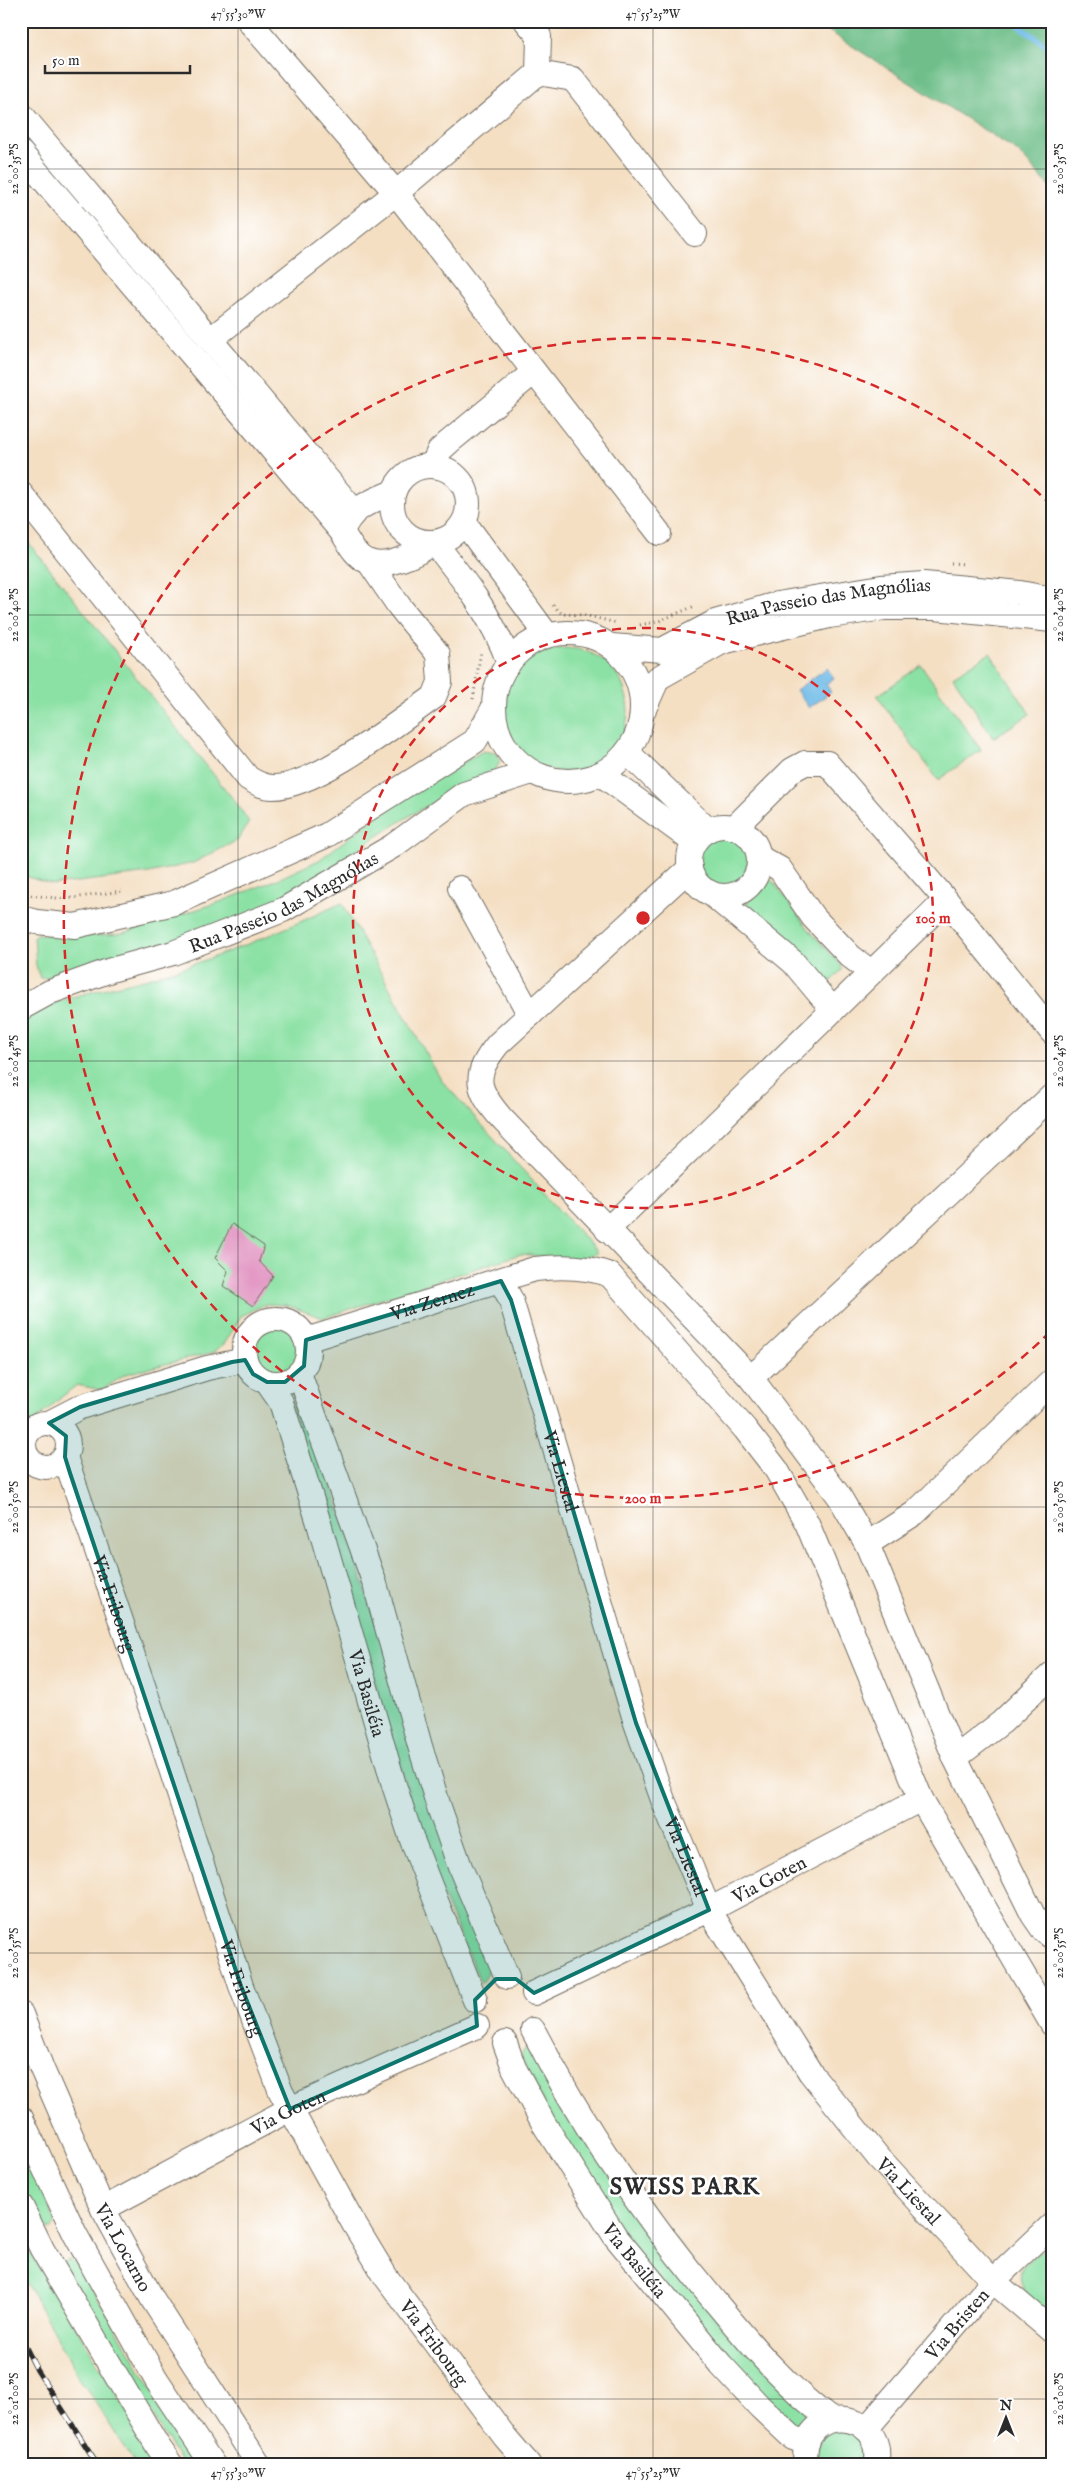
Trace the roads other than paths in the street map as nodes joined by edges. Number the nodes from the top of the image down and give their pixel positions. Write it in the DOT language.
graph roads {
  1 [pos="249,21"];
  2 [pos="526,21"];
  3 [pos="538,73"];
  4 [pos="21,114"];
  5 [pos="21,153"];
  6 [pos="396,193"];
  7 [pos="695,234"];
  8 [pos="211,339"];
  9 [pos="534,372"];
  10 [pos="432,466"];
  11 [pos="393,492"];
  12 [pos="21,494"];
  13 [pos="348,521"];
  14 [pos="464,522"];
  15 [pos="659,533"];
  16 [pos="434,542"];
  17 [pos="369,562"];
  18 [pos="505,576"];
  19 [pos="476,598"];
  20 [pos="1052,599"];
  21 [pos="1052,620"];
  22 [pos="547,635"];
  23 [pos="612,646"];
  24 [pos="509,663"];
  25 [pos="483,708"];
  26 [pos="644,709"];
  27 [pos="628,753"];
  28 [pos="532,772"];
  29 [pos="601,774"];
  30 [pos="734,828"];
  31 [pos="701,836"];
  32 [pos="760,858"];
  33 [pos="690,868"];
  34 [pos="460,888"];
  35 [pos="709,892"];
  36 [pos="946,900"];
  37 [pos="21,918"];
  38 [pos="871,972"];
  39 [pos="21,1008"];
  40 [pos="833,1010"];
  41 [pos="530,1015"];
  42 [pos="1052,1032"];
  43 [pos="1052,1096"];
  44 [pos="607,1230"];
  45 [pos="500,1281"];
  46 [pos="306,1340"];
  47 [pos="245,1360"];
  48 [pos="299,1374"];
  49 [pos="751,1378"];
  50 [pos="1052,1381"];
  51 [pos="267,1382"];
  52 [pos="49,1423"];
  53 [pos="65,1457"];
  54 [pos="24,1459"];
  55 [pos="867,1544"];
  56 [pos="1052,1674"];
  57 [pos="955,1758"];
  58 [pos="921,1799"];
  59 [pos="709,1910"];
  60 [pos="1052,1937"];
  61 [pos="507,1978"];
  62 [pos="534,1993"];
  63 [pos="475,2000"];
  64 [pos="21,2014"];
  65 [pos="1052,2024"];
  66 [pos="478,2026"];
  67 [pos="533,2030"];
  68 [pos="505,2043"];
  69 [pos="290,2109"];
  70 [pos="21,2118"];
  71 [pos="21,2206"];
  72 [pos="103,2209"];
  73 [pos="1052,2225"];
  74 [pos="75,2234"];
  75 [pos="42,2249"];
  76 [pos="993,2281"];
  77 [pos="1052,2331"];
  78 [pos="831,2420"];
  79 [pos="866,2429"];
  80 [pos="806,2454"];
  81 [pos="878,2464"];
  82 [pos="171,2465"];
  83 [pos="213,2465"];
  84 [pos="259,2465"];
  85 [pos="529,2465"];
  1 -- 6 [label="street"];
  2 -- 3 [label="street"];
  3 -- 6 [label="street"];
  3 -- 7 [label="street"];
  4 -- 8 [label="street"];
  5 -- 13 [label="street"];
  6 -- 8 [label="street"];
  6 -- 9 [label="street"];
  8 -- 13 [label="street"];
  9 -- 10 [label="street"];
  9 -- 15 [label="street"];
  10 -- 11 [label="street"];
  10 -- 14 [label="street"];
  11 -- 13 [label="street"];
  11 -- 16 [label="street"];
  12 -- 17 [label="street"];
  13 -- 17 [label="street"];
  14 -- 16 [label="street"];
  14 -- 18 [label="street"];
  16 -- 17 [label="street"];
  16 -- 19 [label="street"];
  18 -- 19 [label="street"];
  18 -- 22 [label="street"];
  19 -- 24 [label="street"];
  20 -- 23 [label="street, Rua Passeio das Magnólias"];
  21 -- 26 [label="street, Rua Passeio das Magnólias"];
  22 -- 23 [label="street, Rua Passeio das Magnólias"];
  22 -- 24 [label="street, Rua Passeio das Magnólias"];
  23 -- 26 [label="street, Rua Passeio das Magnólias"];
  24 -- 25 [label="street, Rua Passeio das Magnólias"];
  25 -- 28 [label="street, Rua Passeio das Magnólias"];
  25 -- 37 [label="street, Rua Passeio das Magnólias"];
  26 -- 27 [label="street, Rua Passeio das Magnólias"];
  27 -- 29 [label="street, Rua Passeio das Magnólias"];
  27 -- 31 [label="street"];
  28 -- 29 [label="street, Rua Passeio das Magnólias"];
  28 -- 39 [label="street, Rua Passeio das Magnólias"];
  29 -- 31 [label="street"];
  30 -- 31 [label="street"];
  30 -- 32 [label="street"];
  30 -- 36 [label="street"];
  31 -- 33 [label="street"];
  32 -- 35 [label="street"];
  32 -- 38 [label="street"];
  33 -- 35 [label="street"];
  33 -- 41 [label="street"];
  34 -- 41 [label="street"];
  35 -- 40 [label="street"];
  36 -- 38 [label="street"];
  36 -- 42 [label="street"];
  38 -- 40 [label="street"];
  40 -- 44 [label="street"];
  41 -- 44 [label="street"];
  43 -- 49 [label="street"];
  44 -- 49 [label="street"];
  45 -- 46 [label="street, Via Zernez"];
  45 -- 58 [label="street, Via Zernez"];
  45 -- 59 [label="street, Via Liestal"];
  46 -- 47 [label="street"];
  46 -- 48 [label="street"];
  47 -- 51 [label="street"];
  47 -- 52 [label="street"];
  48 -- 51 [label="street"];
  48 -- 61 [label="street, Via Basiléia"];
  49 -- 55 [label="street"];
  50 -- 55 [label="street"];
  51 -- 63 [label="street, Via Basiléia"];
  52 -- 53 [label="street"];
  52 -- 54 [label="street"];
  53 -- 54 [label="street"];
  53 -- 69 [label="street, Via Fribourg"];
  55 -- 57 [label="street"];
  56 -- 57 [label="street"];
  57 -- 60 [label="street"];
  58 -- 59 [label="street, Via Goten"];
  58 -- 65 [label="street, Via Zernez"];
  59 -- 62 [label="street, Via Goten"];
  59 -- 76 [label="street, Via Liestal"];
  61 -- 62 [label="street"];
  61 -- 63 [label="street"];
  62 -- 67 [label="street"];
  63 -- 66 [label="street"];
  64 -- 72 [label="street, Via Locarno"];
  66 -- 68 [label="street"];
  66 -- 69 [label="street, Via Goten"];
  67 -- 68 [label="street"];
  67 -- 78 [label="street, Via Basiléia"];
  68 -- 80 [label="street, Via Basiléia"];
  69 -- 72 [label="street, Via Goten"];
  69 -- 85 [label="street, Via Fribourg"];
  70 -- 74 [label="street"];
  71 -- 75 [label="street"];
  72 -- 84 [label="street, Via Locarno"];
  73 -- 76 [label="street, Via Bristen"];
  74 -- 75 [label="street"];
  74 -- 83 [label="street"];
  75 -- 82 [label="street"];
  76 -- 77 [label="street, Via Liestal"];
  76 -- 79 [label="street, Via Bristen"];
  78 -- 79 [label="street"];
  78 -- 80 [label="street"];
  79 -- 81 [label="street"];
}
